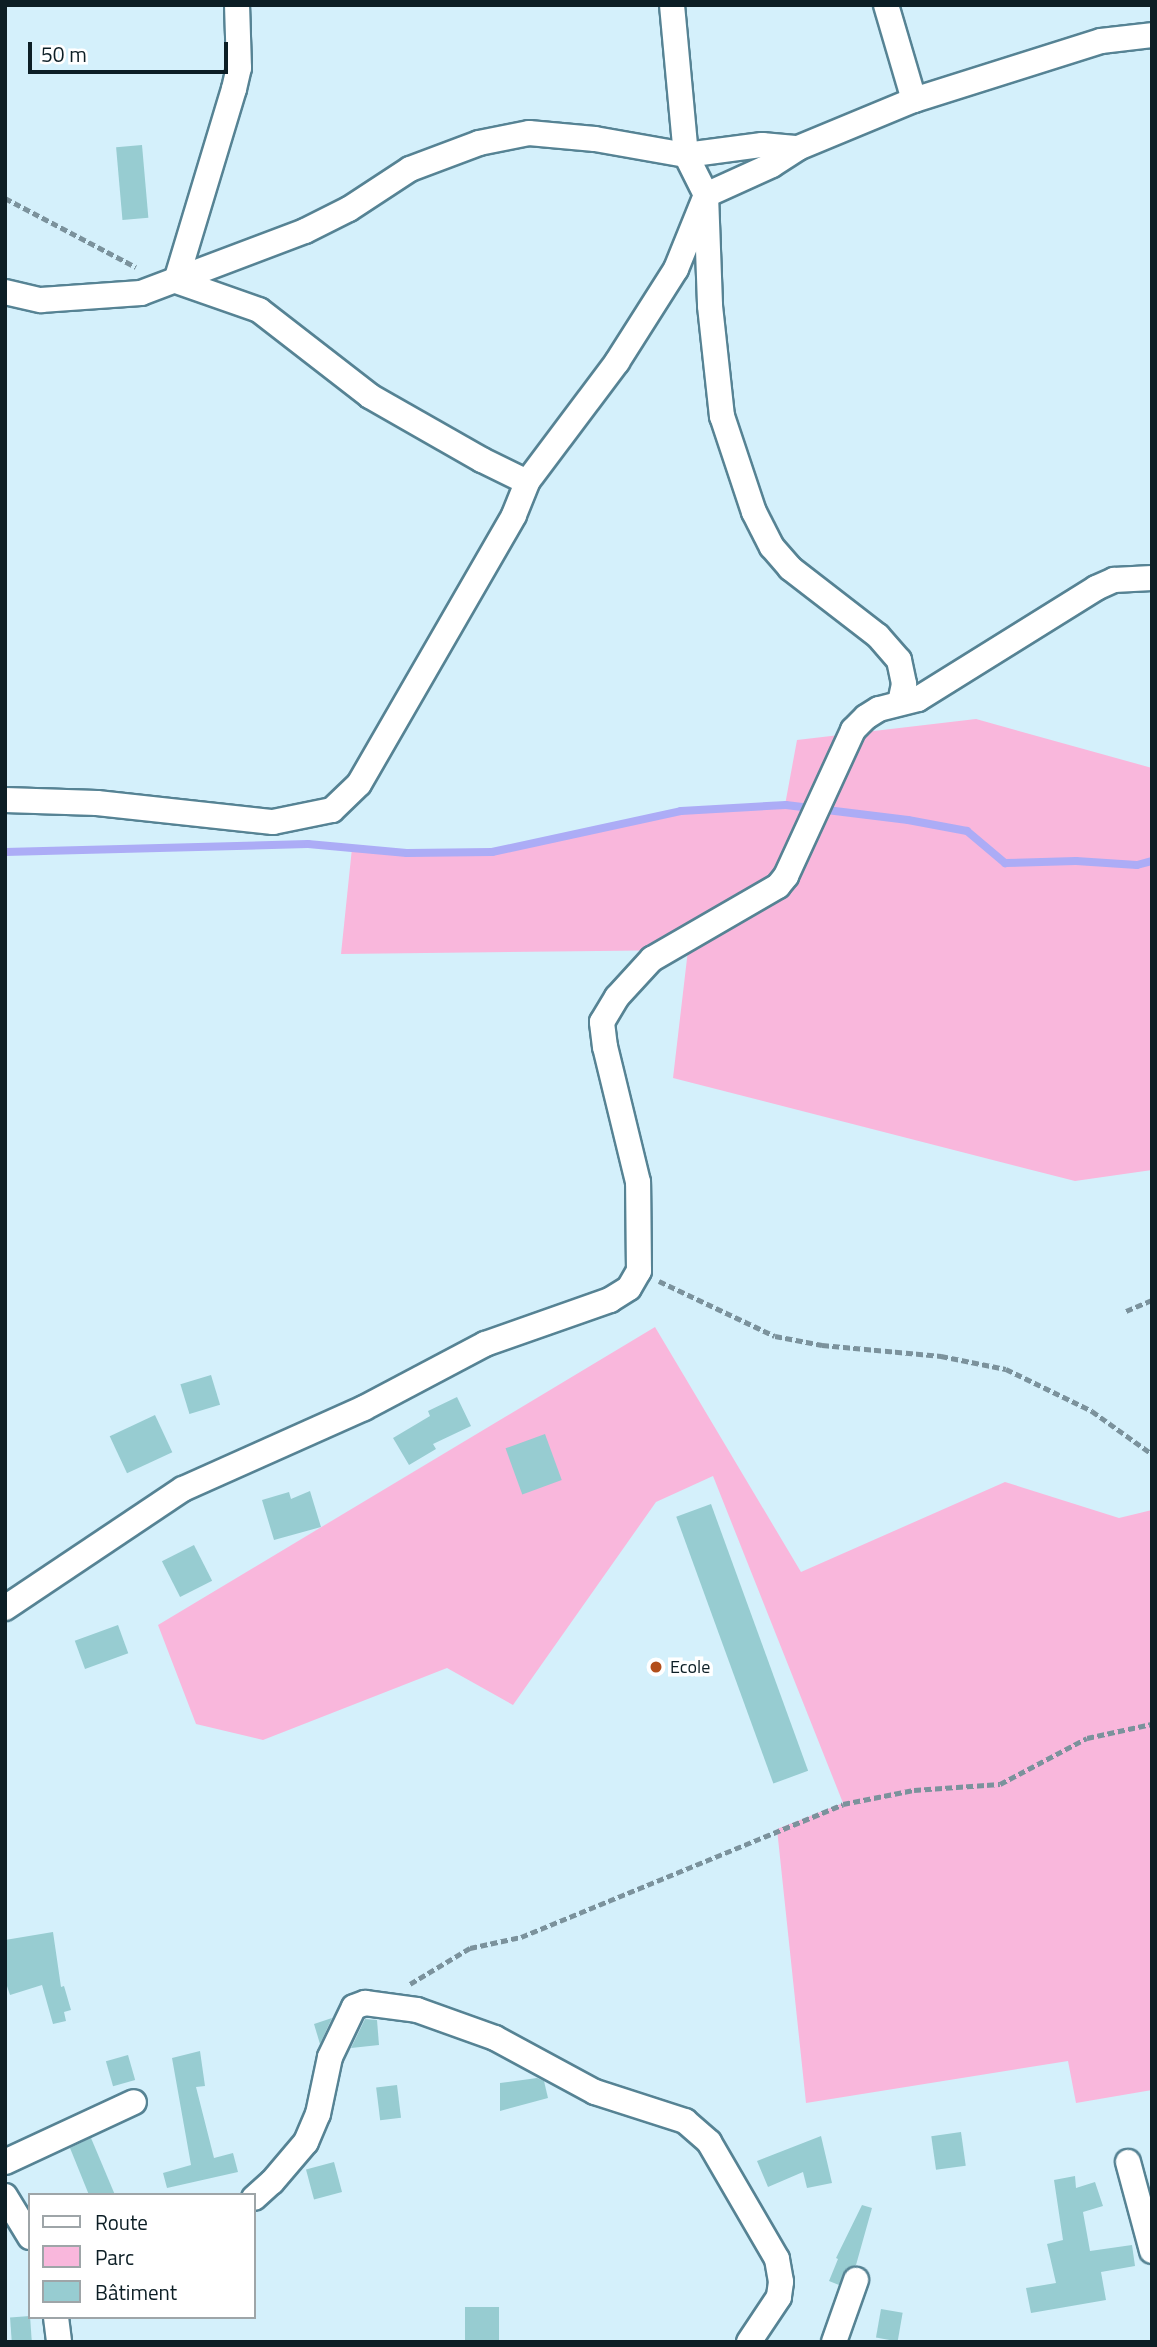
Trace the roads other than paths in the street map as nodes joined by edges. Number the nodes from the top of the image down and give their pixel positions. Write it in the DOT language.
graph roads {
  1 [pos="237,5"];
  2 [pos="672,5"];
  3 [pos="886,5"];
  4 [pos="1152,35"];
  5 [pos="914,100"];
  6 [pos="799,148"];
  7 [pos="686,155"];
  8 [pos="706,195"];
  9 [pos="176,281"];
  10 [pos="5,292"];
  11 [pos="527,482"];
  12 [pos="1152,578"];
  13 [pos="900,703"];
  14 [pos="5,800"];
  15 [pos="5,1608"];
  16 [pos="134,2102"];
  17 [pos="5,2162"];
  18 [pos="1128,2162"];
  19 [pos="5,2196"];
  20 [pos="256,2196"];
  21 [pos="28,2234"];
  22 [pos="1152,2251"];
  23 [pos="856,2280"];
  24 [pos="56,2319"];
  25 [pos="59,2342"];
  26 [pos="750,2342"];
  27 [pos="834,2342"];
  1 -- 9 [label="street"];
  2 -- 7 [label="street"];
  3 -- 5 [label="street"];
  4 -- 5 [label="street"];
  5 -- 6 [label="street"];
  6 -- 7 [label="street"];
  6 -- 8 [label="street"];
  7 -- 8 [label="street"];
  7 -- 9 [label="street"];
  8 -- 11 [label="street"];
  8 -- 13 [label="street"];
  9 -- 10 [label="street"];
  9 -- 11 [label="street"];
  11 -- 14 [label="street"];
  12 -- 13 [label="street"];
  13 -- 15 [label="street"];
  16 -- 17 [label="street"];
  18 -- 22 [label="street"];
  19 -- 21 [label="street"];
  20 -- 26 [label="street"];
  23 -- 27 [label="street"];
  24 -- 25 [label="street"];
}
